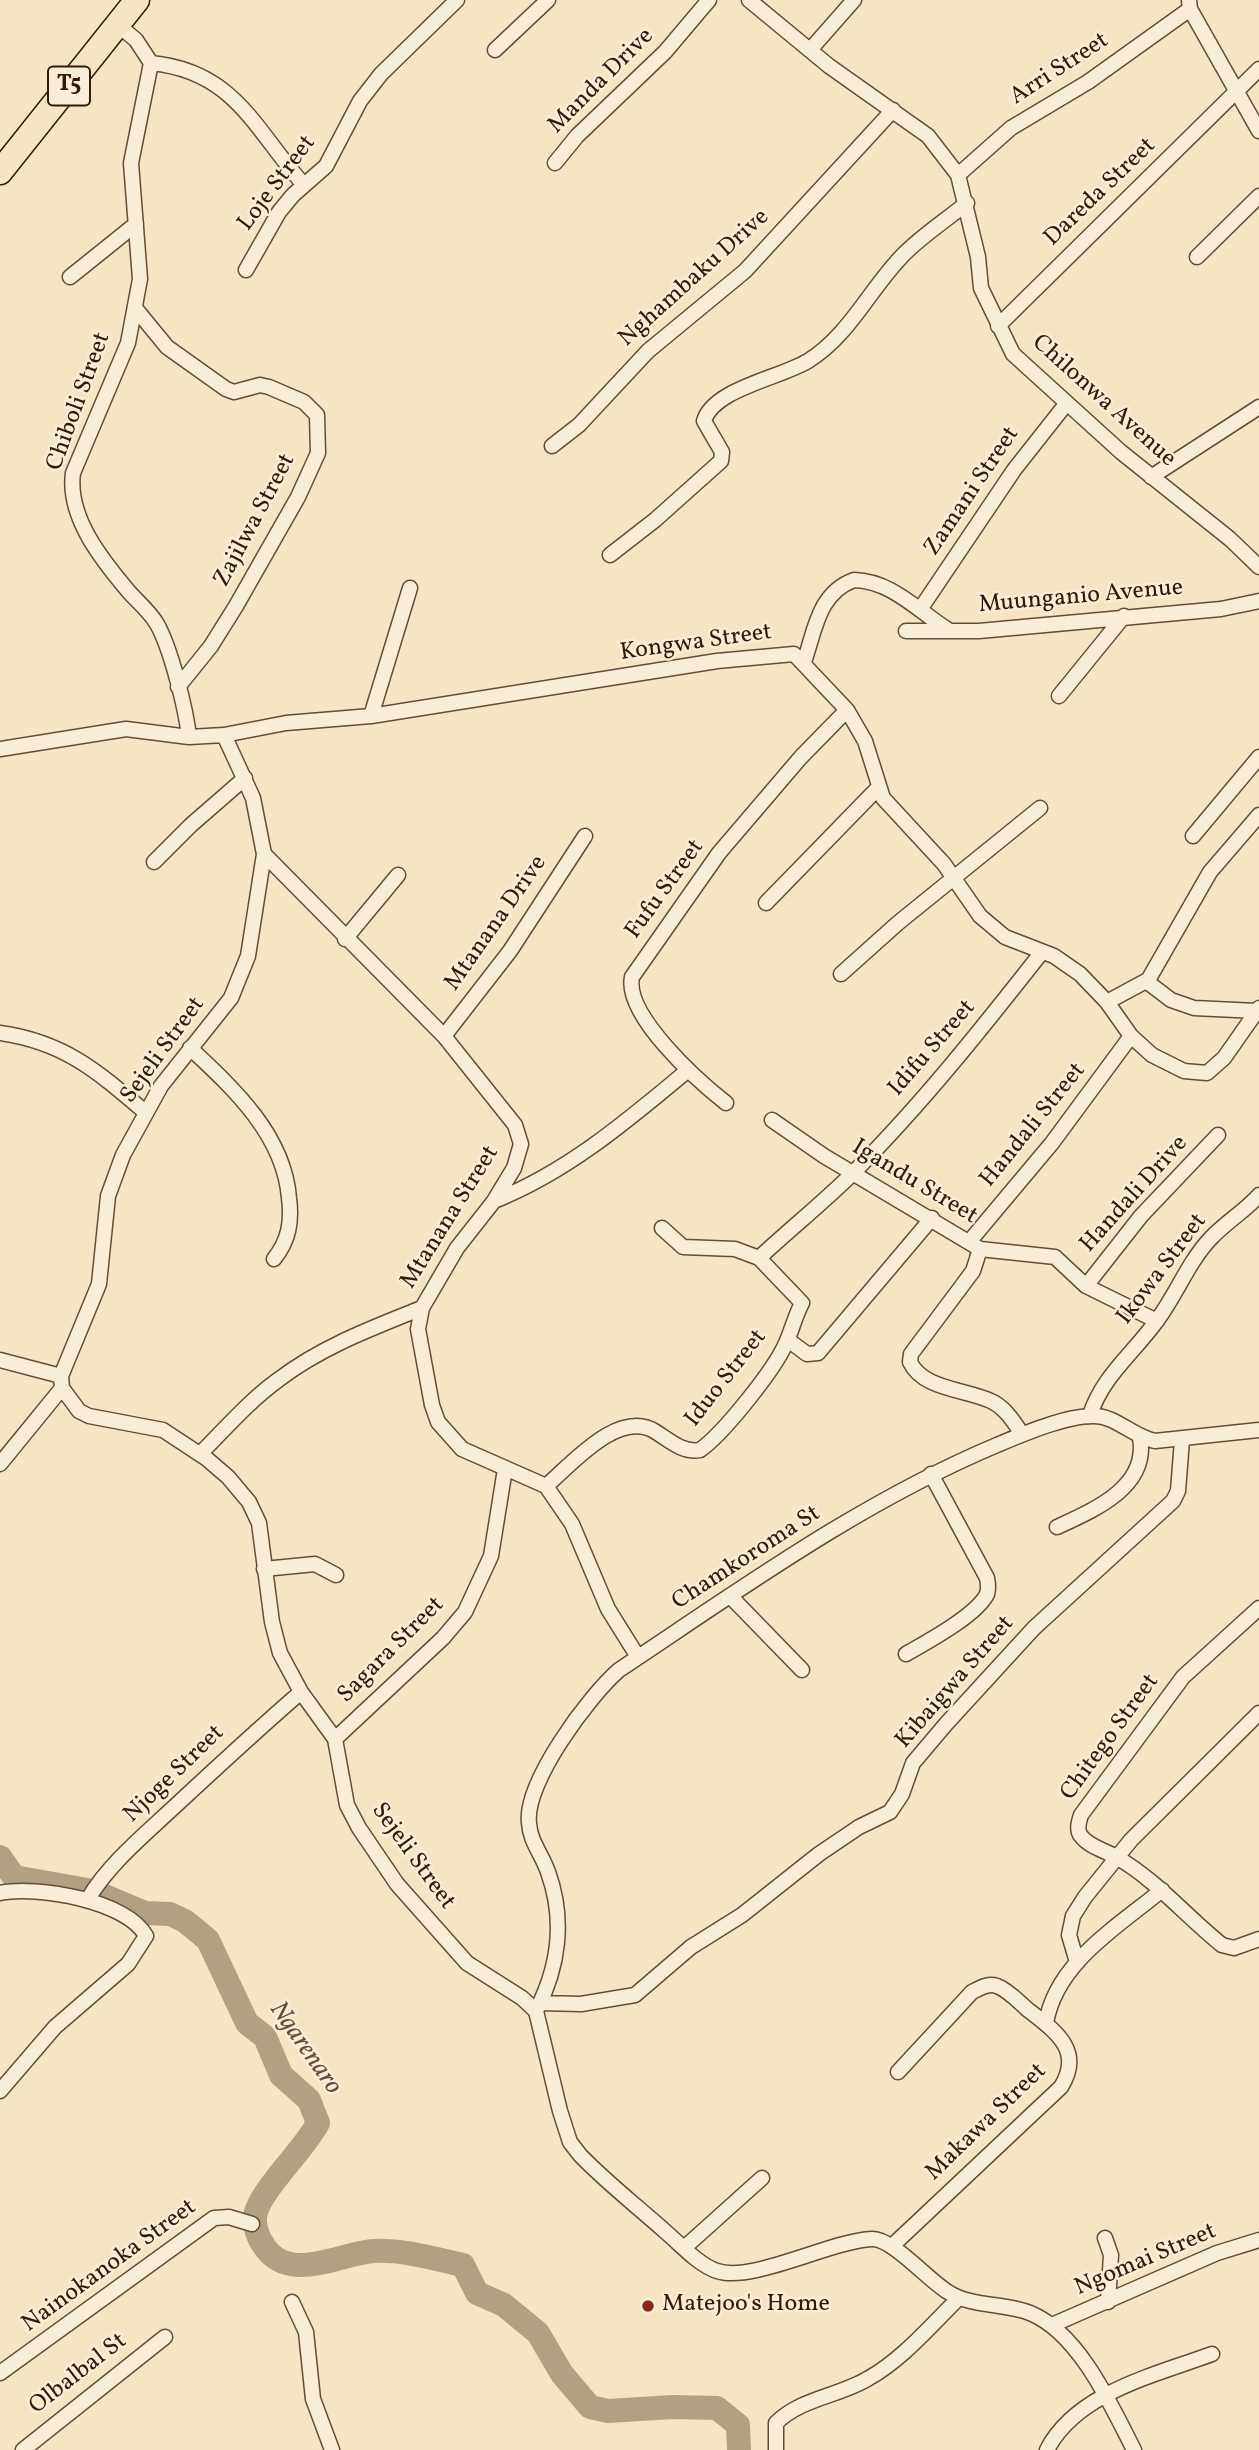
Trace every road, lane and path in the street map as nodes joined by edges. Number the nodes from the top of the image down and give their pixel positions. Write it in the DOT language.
graph roads {
  1 [pos="457,0"];
  2 [pos="548,0"];
  3 [pos="709,0"];
  4 [pos="749,0"];
  5 [pos="854,0"];
  6 [pos="1189,4"];
  7 [pos="765,5"];
  8 [pos="127,8"];
  9 [pos="495,50"];
  10 [pos="810,50"];
  11 [pos="151,63"];
  12 [pos="1259,69"];
  13 [pos="1235,92"];
  14 [pos="893,110"];
  15 [pos="1259,131"];
  16 [pos="555,163"];
  17 [pos="0,172"];
  18 [pos="958,175"];
  19 [pos="304,185"];
  20 [pos="1259,196"];
  21 [pos="967,203"];
  22 [pos="136,224"];
  23 [pos="1197,257"];
  24 [pos="246,270"];
  25 [pos="70,277"];
  26 [pos="135,308"];
  27 [pos="998,326"];
  28 [pos="1066,404"];
  29 [pos="1259,407"];
  30 [pos="552,446"];
  31 [pos="1150,477"];
  32 [pos="610,555"];
  33 [pos="1258,565"];
  34 [pos="410,588"];
  35 [pos="1259,601"];
  36 [pos="921,608"];
  37 [pos="1124,616"];
  38 [pos="949,630"];
  39 [pos="906,631"];
  40 [pos="804,662"];
  41 [pos="178,687"];
  42 [pos="1059,696"];
  43 [pos="847,710"];
  44 [pos="371,716"];
  45 [pos="224,735"];
  46 [pos="189,737"];
  47 [pos="0,749"];
  48 [pos="1259,757"];
  49 [pos="245,779"];
  50 [pos="879,787"];
  51 [pos="1040,808"];
  52 [pos="1259,815"];
  53 [pos="585,836"];
  54 [pos="1193,836"];
  55 [pos="264,854"];
  56 [pos="155,862"];
  57 [pos="398,875"];
  58 [pos="955,879"];
  59 [pos="766,903"];
  60 [pos="345,939"];
  61 [pos="1042,952"];
  62 [pos="841,974"];
  63 [pos="1147,982"];
  64 [pos="1107,1002"];
  65 [pos="1258,1010"];
  66 [pos="0,1033"];
  67 [pos="444,1036"];
  68 [pos="1131,1036"];
  69 [pos="190,1048"];
  70 [pos="687,1072"];
  71 [pos="726,1103"];
  72 [pos="145,1112"];
  73 [pos="772,1120"];
  74 [pos="1218,1135"];
  75 [pos="853,1173"];
  76 [pos="1259,1195"];
  77 [pos="494,1201"];
  78 [pos="932,1218"];
  79 [pos="662,1228"];
  80 [pos="975,1246"];
  81 [pos="759,1258"];
  82 [pos="274,1259"];
  83 [pos="1086,1286"];
  84 [pos="422,1308"];
  85 [pos="1157,1321"];
  86 [pos="788,1340"];
  87 [pos="0,1360"];
  88 [pos="61,1382"];
  89 [pos="1090,1415"];
  90 [pos="1259,1430"];
  91 [pos="1023,1434"];
  92 [pos="1140,1438"];
  93 [pos="1182,1440"];
  94 [pos="200,1454"];
  95 [pos="0,1464"];
  96 [pos="505,1469"];
  97 [pos="931,1474"];
  98 [pos="546,1486"];
  99 [pos="1057,1527"];
  100 [pos="264,1569"];
  101 [pos="336,1575"];
  102 [pos="731,1597"];
  103 [pos="1259,1608"];
  104 [pos="906,1654"];
  105 [pos="638,1657"];
  106 [pos="802,1670"];
  107 [pos="301,1692"];
  108 [pos="1259,1713"];
  109 [pos="335,1739"];
  110 [pos="1118,1857"];
  111 [pos="1162,1891"];
  112 [pos="0,1893"];
  113 [pos="88,1899"];
  114 [pos="1259,1940"];
  115 [pos="1077,1962"];
  116 [pos="538,2007"];
  117 [pos="1046,2023"];
  118 [pos="898,2073"];
  119 [pos="0,2091"];
  120 [pos="762,2178"];
  121 [pos="252,2224"];
  122 [pos="1105,2238"];
  123 [pos="1259,2240"];
  124 [pos="893,2245"];
  125 [pos="684,2248"];
  126 [pos="959,2298"];
  127 [pos="292,2302"];
  128 [pos="1108,2302"];
  129 [pos="1052,2325"];
  130 [pos="164,2337"];
  131 [pos="1212,2354"];
  132 [pos="0,2373"];
  133 [pos="1106,2395"];
  134 [pos="23,2450"];
  135 [pos="332,2450"];
  136 [pos="776,2450"];
  137 [pos="1047,2450"];
  138 [pos="1134,2450"];
  1 -- 19 [label="street, Loje Street"];
  2 -- 9 [label="street"];
  3 -- 16 [label="street, Manda Drive"];
  4 -- 7 [label="street, Chilonwa Avenue"];
  5 -- 10 [label="street"];
  6 -- 13 [label="street"];
  6 -- 18 [label="street, Arri Street"];
  7 -- 10 [label="street, Chilonwa Avenue"];
  8 -- 11 [label="street"];
  8 -- 17 [label="highway, T5"];
  10 -- 14 [label="street, Chilonwa Avenue"];
  11 -- 19 [label="street"];
  11 -- 22 [label="street, Chiboli Street"];
  12 -- 13 [label="street, Dareda Street"];
  13 -- 15 [label="street"];
  13 -- 27 [label="street, Dareda Street"];
  14 -- 18 [label="street, Chilonwa Avenue"];
  14 -- 30 [label="street, Nghambaku Drive"];
  18 -- 21 [label="street, Chilonwa Avenue"];
  19 -- 24 [label="street, Loje Street"];
  20 -- 23 [label="street"];
  21 -- 27 [label="street, Chilonwa Avenue"];
  21 -- 32 [label="street"];
  22 -- 25 [label="street"];
  22 -- 26 [label="street, Chiboli Street"];
  26 -- 41 [label="street, Chiboli Street"];
  26 -- 41 [label="street, Zajilwa Street"];
  27 -- 28 [label="street, Chilonwa Avenue"];
  28 -- 31 [label="street, Chilonwa Avenue"];
  28 -- 36 [label="street, Zamani Street"];
  29 -- 31 [label="street"];
  31 -- 33 [label="street, Chilonwa Avenue"];
  34 -- 44 [label="street"];
  35 -- 37 [label="street, Muunganio Avenue"];
  36 -- 38 [label="street"];
  36 -- 40 [label="street"];
  37 -- 38 [label="street, Muunganio Avenue"];
  37 -- 42 [label="street"];
  38 -- 39 [label="street, Muunganio Avenue"];
  40 -- 43 [label="street, Kongwa Street"];
  40 -- 44 [label="street, Kongwa Street"];
  41 -- 46 [label="street, Chiboli Street"];
  43 -- 50 [label="street, Kongwa Street"];
  43 -- 70 [label="street, Fufu Street"];
  44 -- 45 [label="street, Kongwa Street"];
  45 -- 46 [label="street, Kongwa Street"];
  45 -- 49 [label="street, Sejeli Street"];
  46 -- 47 [label="street, Kongwa Street"];
  48 -- 54 [label="street"];
  49 -- 55 [label="street, Sejeli Street"];
  49 -- 56 [label="street"];
  50 -- 58 [label="street, Kongwa Street"];
  50 -- 59 [label="street"];
  51 -- 58 [label="street"];
  52 -- 63 [label="street"];
  53 -- 67 [label="street, Mtanana Drive"];
  55 -- 60 [label="street, Mtanana Street"];
  55 -- 69 [label="street, Sejeli Street"];
  57 -- 60 [label="street"];
  58 -- 61 [label="street, Kongwa Street"];
  58 -- 62 [label="street"];
  60 -- 67 [label="street, Mtanana Street"];
  61 -- 64 [label="street, Kongwa Street"];
  61 -- 75 [label="street, Idifu Street"];
  63 -- 64 [label="street"];
  63 -- 65 [label="street"];
  64 -- 68 [label="street, Kongwa Street"];
  65 -- 68 [label="street, Kongwa Street"];
  66 -- 72 [label="street"];
  67 -- 77 [label="street, Mtanana Street"];
  68 -- 80 [label="street, Handali Street"];
  69 -- 72 [label="street, Sejeli Street"];
  69 -- 82 [label="street"];
  70 -- 71 [label="street, Fufu Street"];
  70 -- 77 [label="street"];
  72 -- 88 [label="street, Sejeli Street"];
  73 -- 75 [label="street, Igandu Street"];
  74 -- 83 [label="street, Handali Drive"];
  75 -- 78 [label="street, Igandu Street"];
  75 -- 81 [label="street"];
  76 -- 85 [label="street, Ikowa Street"];
  77 -- 84 [label="street, Mtanana Street"];
  78 -- 80 [label="street, Igandu Street"];
  78 -- 86 [label="street"];
  79 -- 81 [label="street, Iduo Street"];
  80 -- 83 [label="street"];
  80 -- 91 [label="street, Igandu Street"];
  81 -- 86 [label="street, Iduo Street"];
  83 -- 85 [label="street"];
  84 -- 94 [label="street"];
  84 -- 96 [label="street, Mtanana Street"];
  85 -- 89 [label="street, Ikowa Street"];
  86 -- 98 [label="street, Iduo Street"];
  87 -- 88 [label="street"];
  88 -- 94 [label="street, Sejeli Street"];
  88 -- 95 [label="street"];
  89 -- 91 [label="street, Chamkoroma St"];
  89 -- 92 [label="street"];
  90 -- 93 [label="street"];
  91 -- 97 [label="street, Chamkoroma St"];
  92 -- 93 [label="street"];
  92 -- 99 [label="street"];
  93 -- 116 [label="street, Kibaigwa Street"];
  94 -- 100 [label="street, Sejeli Street"];
  96 -- 98 [label="street, Mtanana Street"];
  96 -- 109 [label="street, Sagara Street"];
  97 -- 102 [label="street, Chamkoroma St"];
  97 -- 104 [label="street"];
  98 -- 105 [label="street"];
  100 -- 101 [label="street"];
  100 -- 107 [label="street, Sejeli Street"];
  102 -- 105 [label="street, Chamkoroma St"];
  102 -- 106 [label="street"];
  103 -- 110 [label="street, Chitego Street"];
  105 -- 116 [label="street, Chamkoroma St"];
  107 -- 109 [label="street, Sejeli Street"];
  107 -- 113 [label="street, Njoge Street"];
  108 -- 110 [label="street"];
  109 -- 116 [label="street, Sejeli Street"];
  110 -- 111 [label="street, Chitego Street"];
  110 -- 115 [label="street"];
  111 -- 114 [label="street, Chitego Street"];
  111 -- 115 [label="street"];
  112 -- 113 [label="street"];
  113 -- 119 [label="street"];
  115 -- 117 [label="street"];
  116 -- 125 [label="street"];
  117 -- 118 [label="street, Makawa Street"];
  117 -- 124 [label="street, Makawa Street"];
  120 -- 125 [label="street"];
  121 -- 132 [label="street, Nainokanoka Street"];
  122 -- 128 [label="street"];
  123 -- 128 [label="street, Ngomai Street"];
  124 -- 125 [label="street"];
  124 -- 126 [label="street"];
  126 -- 129 [label="street"];
  126 -- 136 [label="street"];
  127 -- 135 [label="street"];
  128 -- 129 [label="street, Ngomai Street"];
  129 -- 133 [label="street"];
  130 -- 134 [label="street, Olbalbal St"];
  131 -- 133 [label="street"];
  133 -- 137 [label="street"];
  133 -- 138 [label="street"];
}
